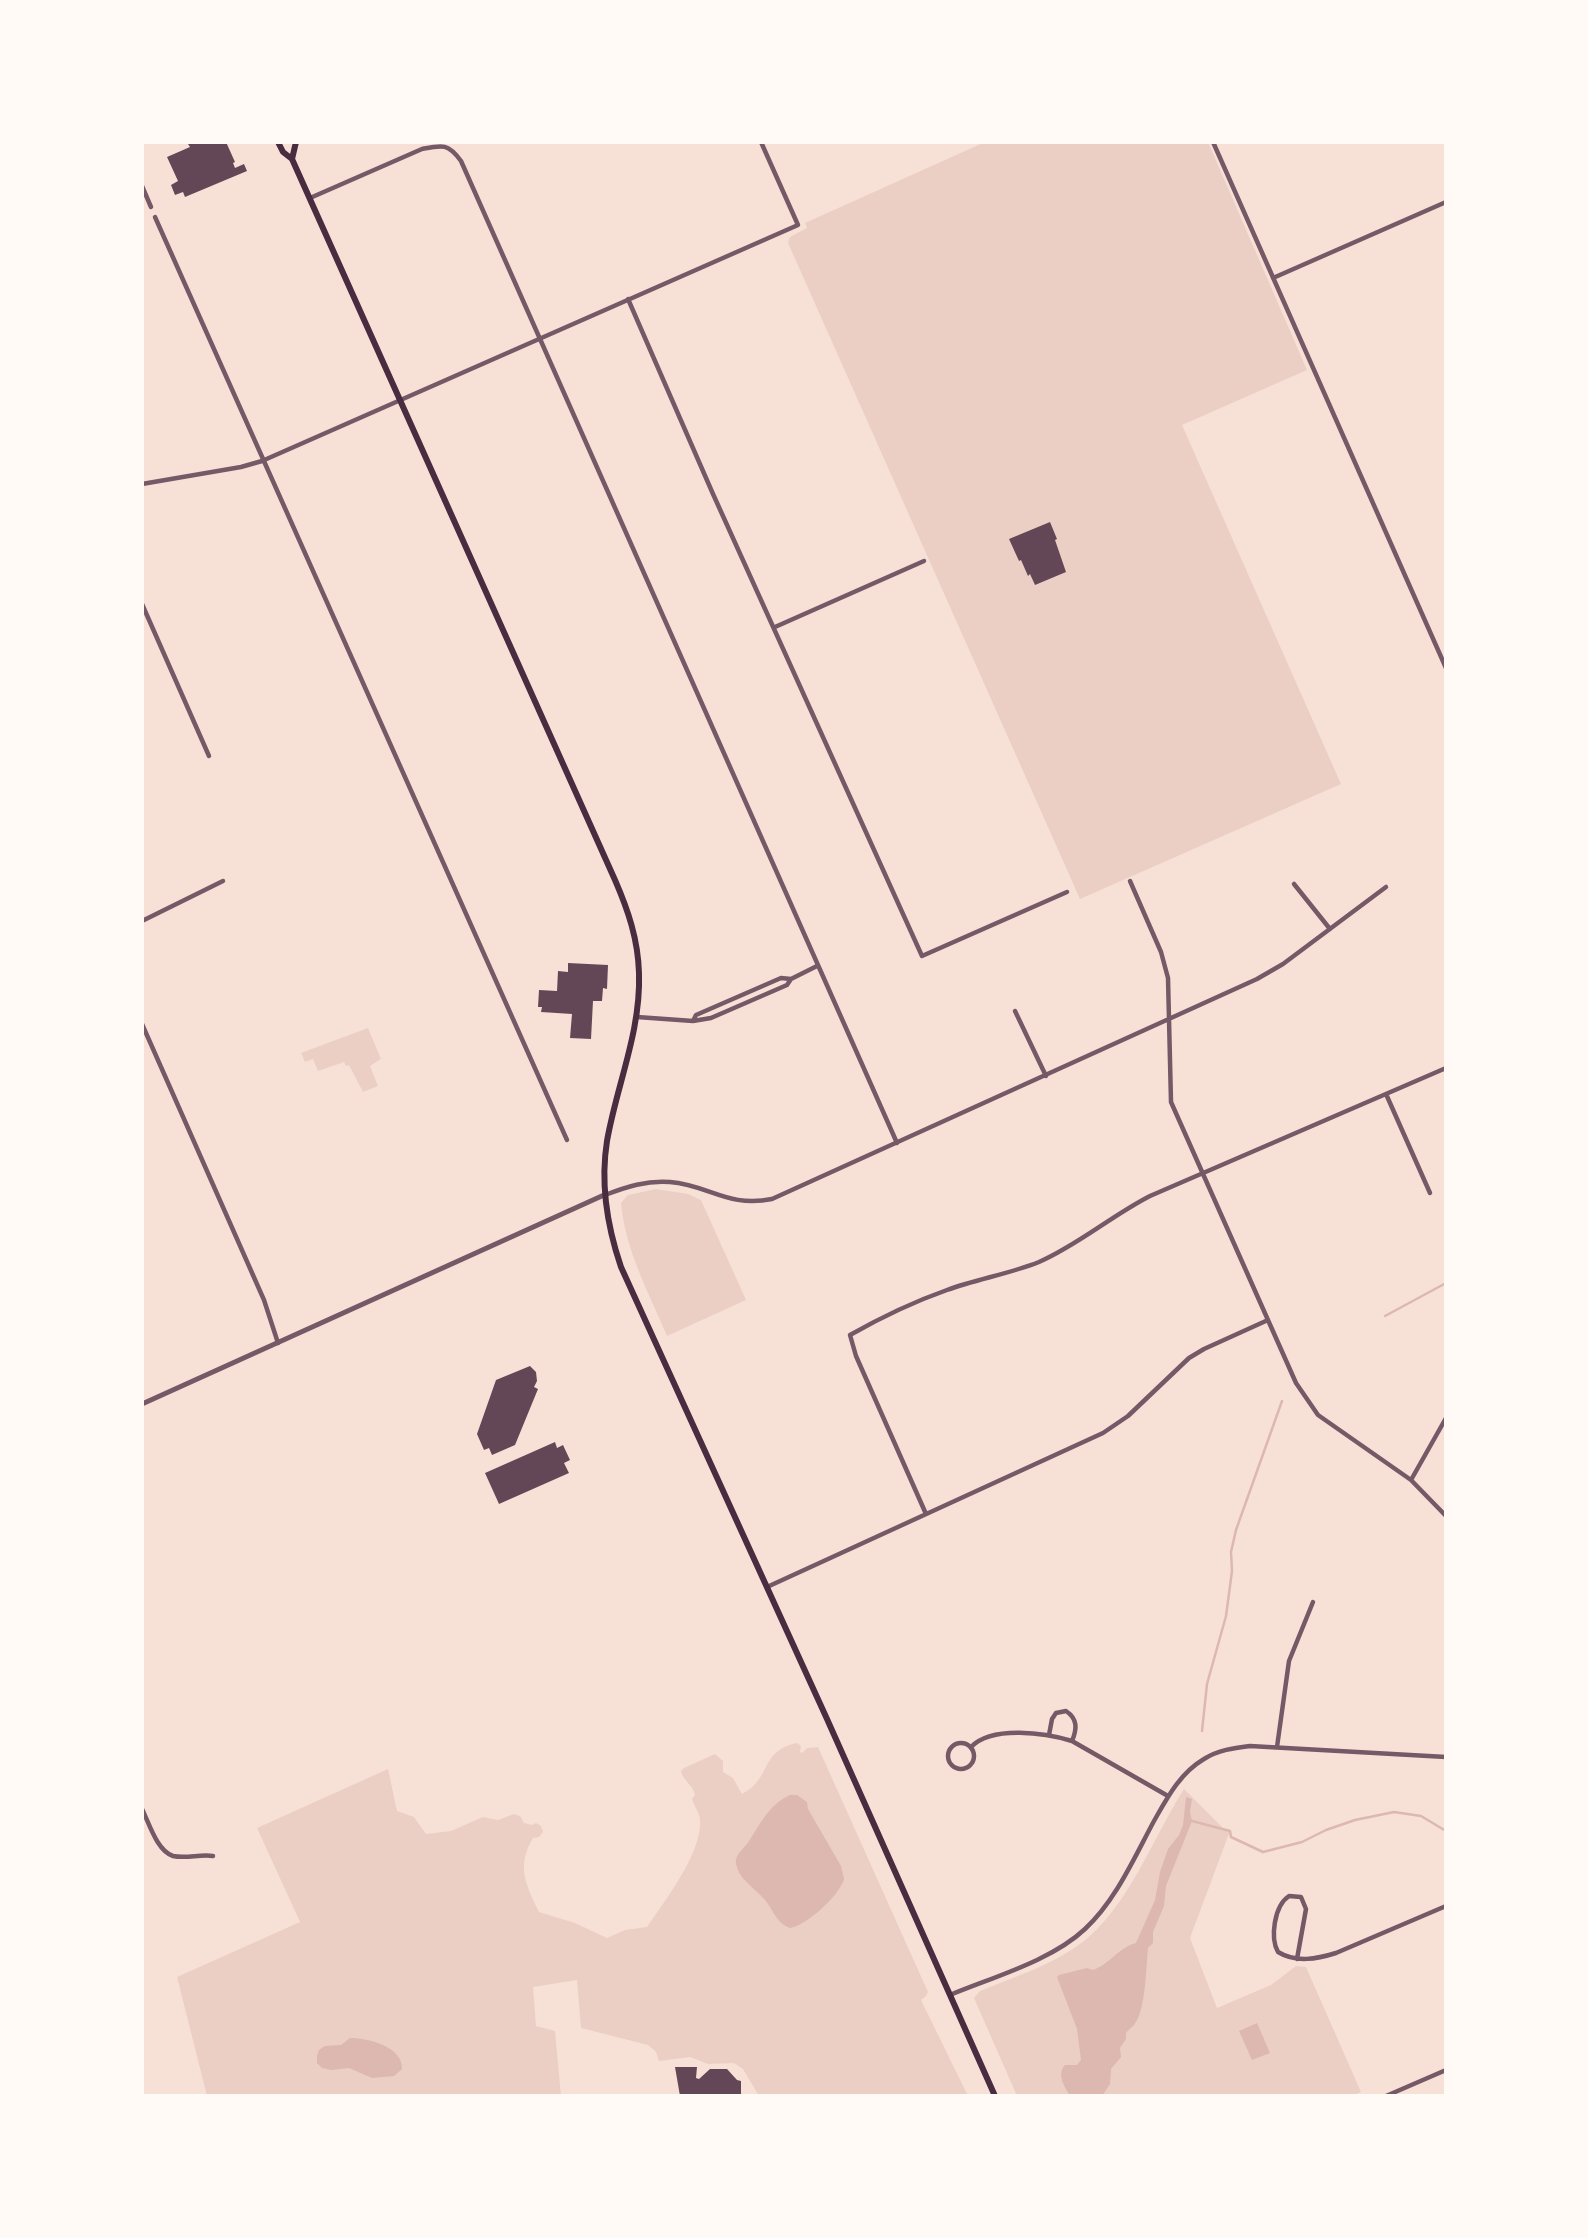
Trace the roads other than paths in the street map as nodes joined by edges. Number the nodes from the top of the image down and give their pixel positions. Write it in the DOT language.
graph roads {
  1 [pos="278,142"];
  2 [pos="296,142"];
  3 [pos="761,142"];
  4 [pos="1213,142"];
  5 [pos="292,159"];
  6 [pos="142,186"];
  7 [pos="310,198"];
  8 [pos="1446,202"];
  9 [pos="152,207"];
  10 [pos="155,217"];
  11 [pos="1273,278"];
  12 [pos="628,299"];
  13 [pos="538,338"];
  14 [pos="401,399"];
  15 [pos="262,461"];
  16 [pos="142,484"];
  17 [pos="924,561"];
  18 [pos="142,604"];
  19 [pos="775,627"];
  20 [pos="1446,668"];
  21 [pos="209,756"];
  22 [pos="223,881"];
  23 [pos="1130,881"];
  24 [pos="1294,884"];
  25 [pos="1386,887"];
  26 [pos="1067,892"];
  27 [pos="142,921"];
  28 [pos="1330,929"];
  29 [pos="817,966"];
  30 [pos="791,979"];
  31 [pos="1015,1011"];
  32 [pos="637,1017"];
  33 [pos="1170,1019"];
  34 [pos="693,1021"];
  35 [pos="142,1024"];
  36 [pos="1446,1068"];
  37 [pos="1046,1076"];
  38 [pos="1386,1094"];
  39 [pos="567,1140"];
  40 [pos="897,1143"];
  41 [pos="1203,1173"];
  42 [pos="1430,1193"];
  43 [pos="604,1195"];
  44 [pos="1268,1320"];
  45 [pos="278,1344"];
  46 [pos="142,1404"];
  47 [pos="1446,1418"];
  48 [pos="1411,1480"];
  49 [pos="926,1514"];
  50 [pos="1446,1517"];
  51 [pos="767,1587"];
  52 [pos="1313,1602"];
  53 [pos="1049,1735"];
  54 [pos="1072,1741"];
  55 [pos="971,1746"];
  56 [pos="1277,1747"];
  57 [pos="1446,1758"];
  58 [pos="1168,1796"];
  59 [pos="142,1809"];
  60 [pos="213,1856"];
  61 [pos="1446,1906"];
  62 [pos="1297,1959"];
  63 [pos="950,1996"];
  64 [pos="1446,2070"];
  65 [pos="995,2096"];
  66 [pos="1386,2096"];
  1 -- 5 [label="main road"];
  2 -- 5 [label="main road"];
  3 -- 12 [label="street"];
  4 -- 11 [label="street"];
  5 -- 7 [label="main road"];
  6 -- 9 [label="street"];
  7 -- 13 [label="street"];
  7 -- 14 [label="main road"];
  8 -- 11 [label="street"];
  10 -- 15 [label="street"];
  11 -- 20 [label="street"];
  12 -- 13 [label="street"];
  12 -- 19 [label="street"];
  13 -- 14 [label="street"];
  13 -- 29 [label="street"];
  14 -- 15 [label="street"];
  14 -- 32 [label="main road"];
  15 -- 16 [label="street"];
  15 -- 39 [label="street"];
  17 -- 19 [label="street"];
  18 -- 21 [label="street"];
  19 -- 26 [label="street"];
  22 -- 27 [label="street"];
  23 -- 33 [label="street"];
  24 -- 28 [label="street"];
  25 -- 28 [label="street"];
  28 -- 33 [label="street"];
  29 -- 30 [label="street"];
  29 -- 40 [label="street"];
  30 -- 34 [label="street"];
  30 -- 34 [label="street"];
  31 -- 37 [label="street"];
  32 -- 34 [label="street"];
  32 -- 43 [label="main road"];
  33 -- 37 [label="street"];
  33 -- 41 [label="street"];
  35 -- 45 [label="street"];
  36 -- 38 [label="street"];
  37 -- 40 [label="street"];
  38 -- 41 [label="street"];
  38 -- 42 [label="street"];
  40 -- 43 [label="street"];
  41 -- 44 [label="street"];
  41 -- 49 [label="street"];
  43 -- 45 [label="street"];
  43 -- 51 [label="main road"];
  44 -- 48 [label="street"];
  44 -- 49 [label="street"];
  45 -- 46 [label="street"];
  47 -- 48 [label="street"];
  48 -- 50 [label="street"];
  49 -- 51 [label="street"];
  51 -- 63 [label="main road"];
  52 -- 56 [label="street"];
  53 -- 54 [label="street"];
  53 -- 54 [label="street"];
  53 -- 55 [label="street"];
  54 -- 58 [label="street"];
  55 -- 55 [label="street"];
  56 -- 57 [label="street"];
  56 -- 58 [label="street"];
  58 -- 63 [label="street"];
  59 -- 60 [label="street"];
  61 -- 62 [label="street"];
  62 -- 62 [label="street"];
  63 -- 65 [label="main road"];
  64 -- 66 [label="street"];
}
